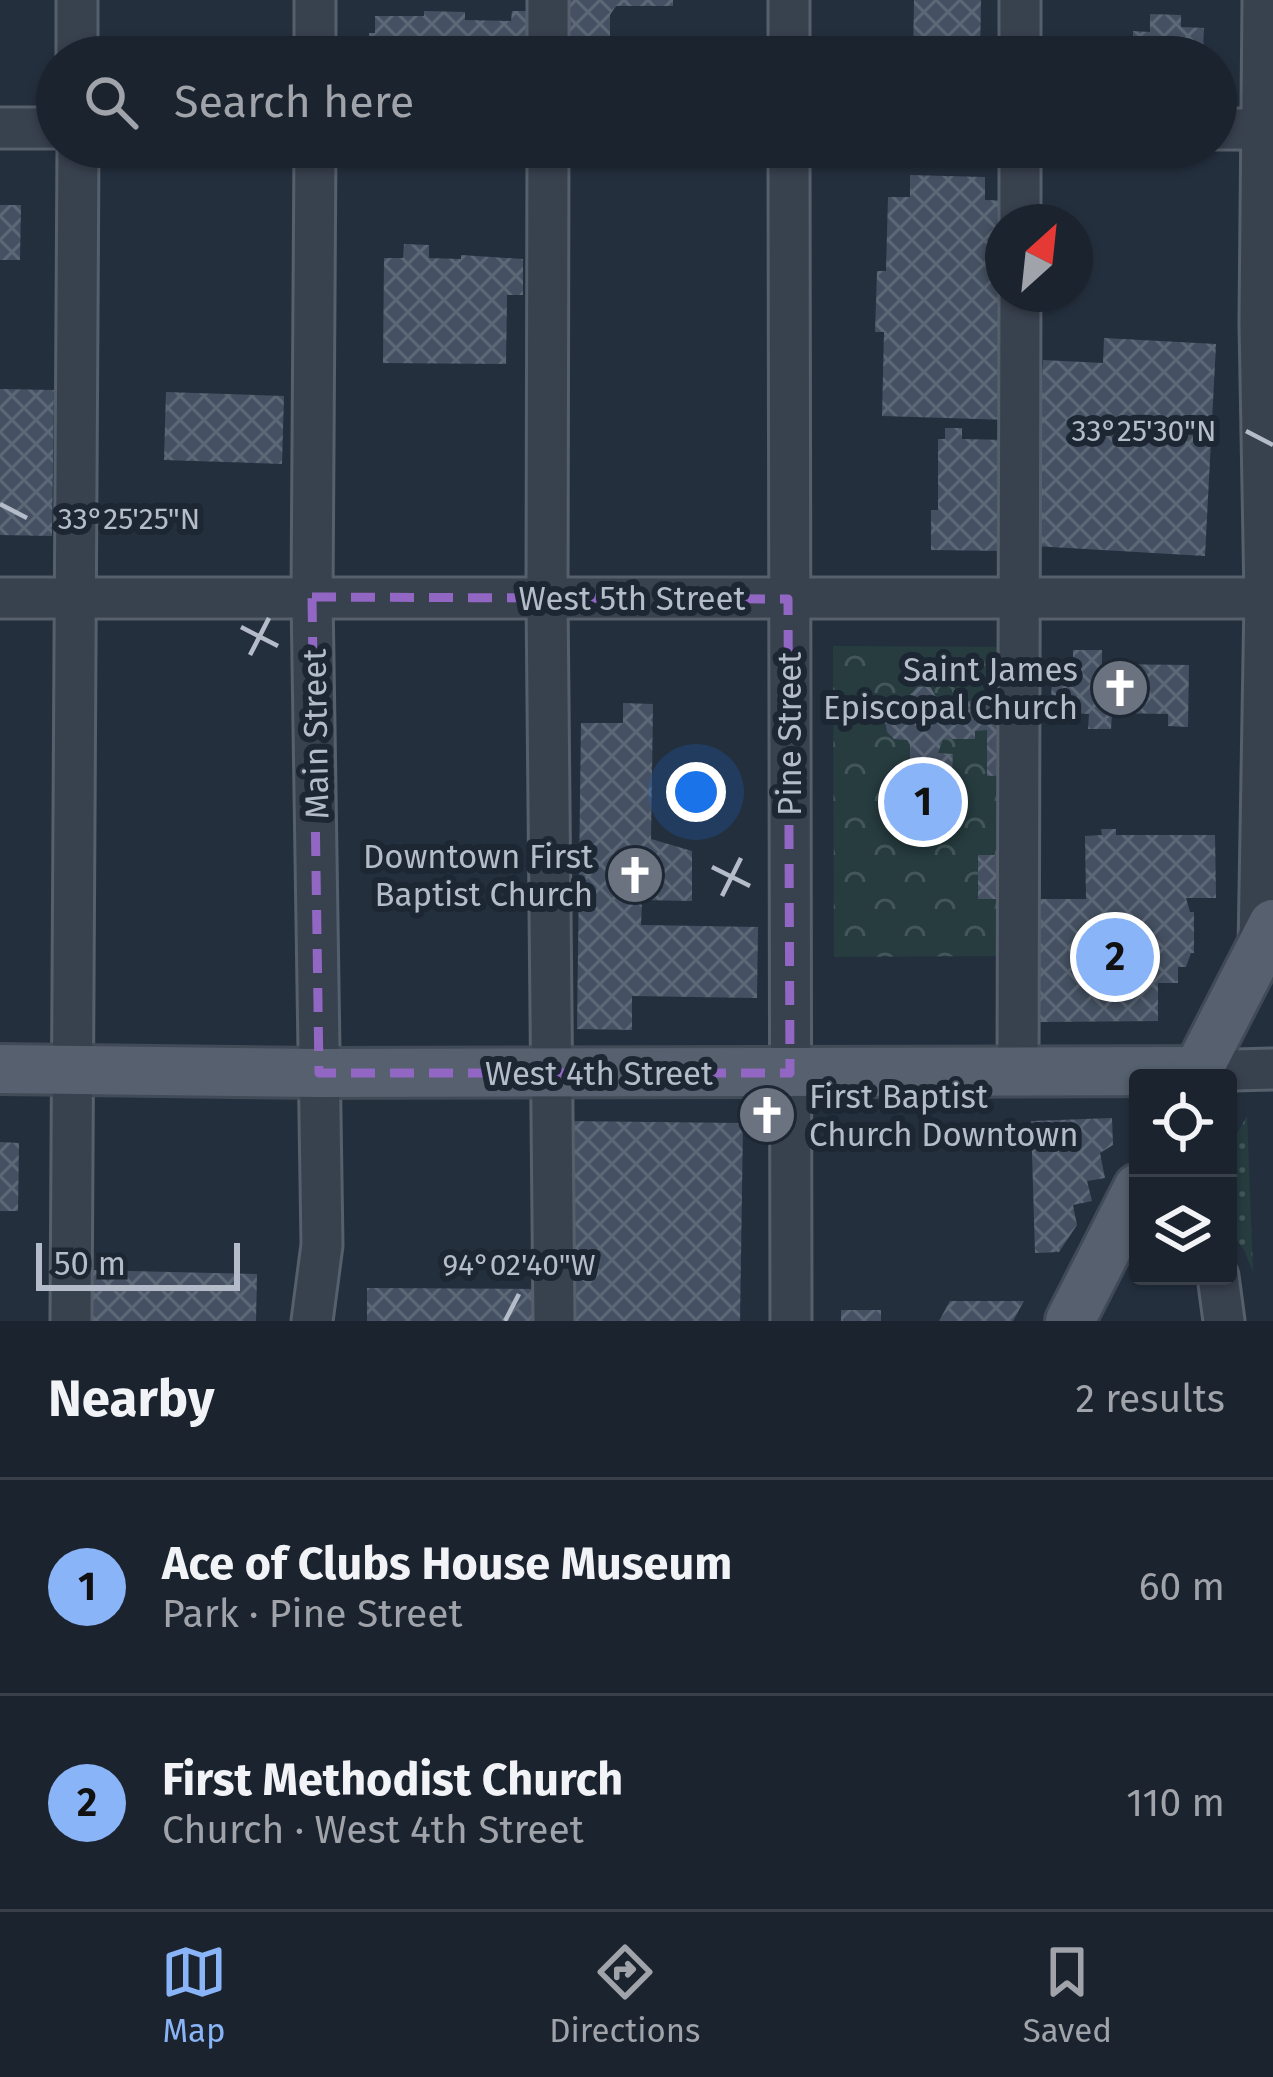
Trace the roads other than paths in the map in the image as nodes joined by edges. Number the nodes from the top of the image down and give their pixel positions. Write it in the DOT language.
graph roads {
  1 [pos="77,0"];
  2 [pos="315,0"];
  3 [pos="548,0"];
  4 [pos="789,0"];
  5 [pos="1020,0"];
  6 [pos="1263,0"];
  7 [pos="77,36"];
  8 [pos="316,36"];
  9 [pos="548,36"];
  10 [pos="789,36"];
  11 [pos="1020,36"];
  12 [pos="0,128"];
  13 [pos="36,128"];
  14 [pos="1237,129"];
  15 [pos="1268,129"];
  16 [pos="78,168"];
  17 [pos="315,168"];
  18 [pos="548,168"];
  19 [pos="789,168"];
  20 [pos="1020,168"];
  21 [pos="1020,204"];
  22 [pos="1019,312"];
  23 [pos="1019,596"];
  24 [pos="75,597"];
  25 [pos="313,597"];
  26 [pos="0,598"];
  27 [pos="547,598"];
  28 [pos="1264,598"];
  29 [pos="788,599"];
  30 [pos="1266,937"];
  31 [pos="0,1069"];
  32 [pos="1199,1069"];
  33 [pos="1273,1069"];
  34 [pos="73,1070"];
  35 [pos="1237,1072"];
  36 [pos="320,1073"];
  37 [pos="554,1073"];
  38 [pos="790,1073"];
  39 [pos="1018,1074"];
  40 [pos="1129,1075"];
  41 [pos="1129,1210"];
  42 [pos="1219,1285"];
  43 [pos="71,1321"];
  44 [pos="312,1321"];
  45 [pos="554,1321"];
  46 [pos="790,1321"];
  47 [pos="1070,1321"];
  48 [pos="1224,1321"];
  1 -- 7 [label="street"];
  2 -- 8 [label="street"];
  3 -- 9 [label="street"];
  4 -- 10 [label="street"];
  5 -- 11 [label="street"];
  6 -- 15 [label="street"];
  12 -- 13 [label="street"];
  14 -- 15 [label="street"];
  15 -- 28 [label="street"];
  16 -- 24 [label="street"];
  17 -- 25 [label="street, Main Street"];
  18 -- 27 [label="street"];
  19 -- 29 [label="street, Pine Street"];
  20 -- 21 [label="street"];
  22 -- 23 [label="street"];
  23 -- 28 [label="street, West 5th Street"];
  23 -- 29 [label="street, West 5th Street"];
  23 -- 39 [label="street"];
  24 -- 25 [label="street, West 5th Street"];
  24 -- 26 [label="street, West 5th Street"];
  24 -- 34 [label="street"];
  25 -- 27 [label="street, West 5th Street"];
  25 -- 36 [label="street, Main Street"];
  27 -- 29 [label="street, West 5th Street"];
  27 -- 37 [label="street"];
  28 -- 30 [label="street"];
  29 -- 38 [label="street, Pine Street"];
  30 -- 32 [label="main road"];
  31 -- 34 [label="main road, West 4th Street"];
  33 -- 35 [label="street"];
  34 -- 36 [label="main road, West 4th Street"];
  34 -- 43 [label="street"];
  36 -- 37 [label="main road, West 4th Street"];
  36 -- 44 [label="street, Main Street"];
  37 -- 38 [label="main road, West 4th Street"];
  37 -- 45 [label="street"];
  38 -- 39 [label="main road, West 4th Street"];
  38 -- 46 [label="street, Pine Street"];
  39 -- 40 [label="main road, West 4th Street"];
  41 -- 47 [label="main road"];
  42 -- 48 [label="street"];
}
